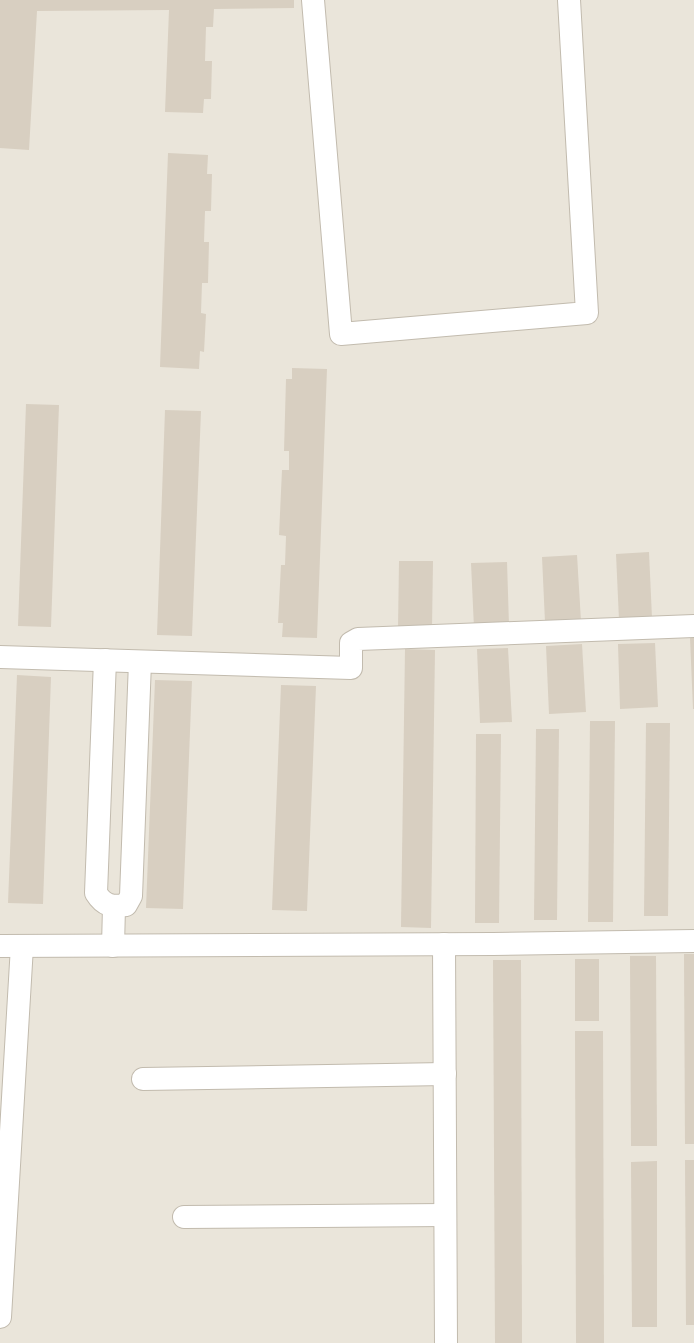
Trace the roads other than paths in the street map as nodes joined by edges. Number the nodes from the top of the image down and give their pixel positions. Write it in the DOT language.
graph roads {
  1 [pos="313,0"];
  2 [pos="569,0"];
  3 [pos="694,626"];
  4 [pos="0,657"];
  5 [pos="105,660"];
  6 [pos="140,662"];
  7 [pos="114,907"];
  8 [pos="694,941"];
  9 [pos="444,944"];
  10 [pos="0,946"];
  11 [pos="22,946"];
  12 [pos="113,946"];
  13 [pos="445,1074"];
  14 [pos="144,1079"];
  15 [pos="445,1215"];
  16 [pos="184,1217"];
  17 [pos="0,1317"];
  18 [pos="446,1343"];
  1 -- 2 [label="street"];
  3 -- 6 [label="street"];
  4 -- 5 [label="street"];
  5 -- 6 [label="street"];
  5 -- 7 [label="street"];
  6 -- 7 [label="street"];
  7 -- 12 [label="street"];
  8 -- 9 [label="street"];
  9 -- 12 [label="street"];
  9 -- 13 [label="street"];
  10 -- 11 [label="street"];
  11 -- 12 [label="street"];
  11 -- 17 [label="street"];
  13 -- 14 [label="street"];
  13 -- 15 [label="street"];
  15 -- 16 [label="street"];
  15 -- 18 [label="street"];
}
